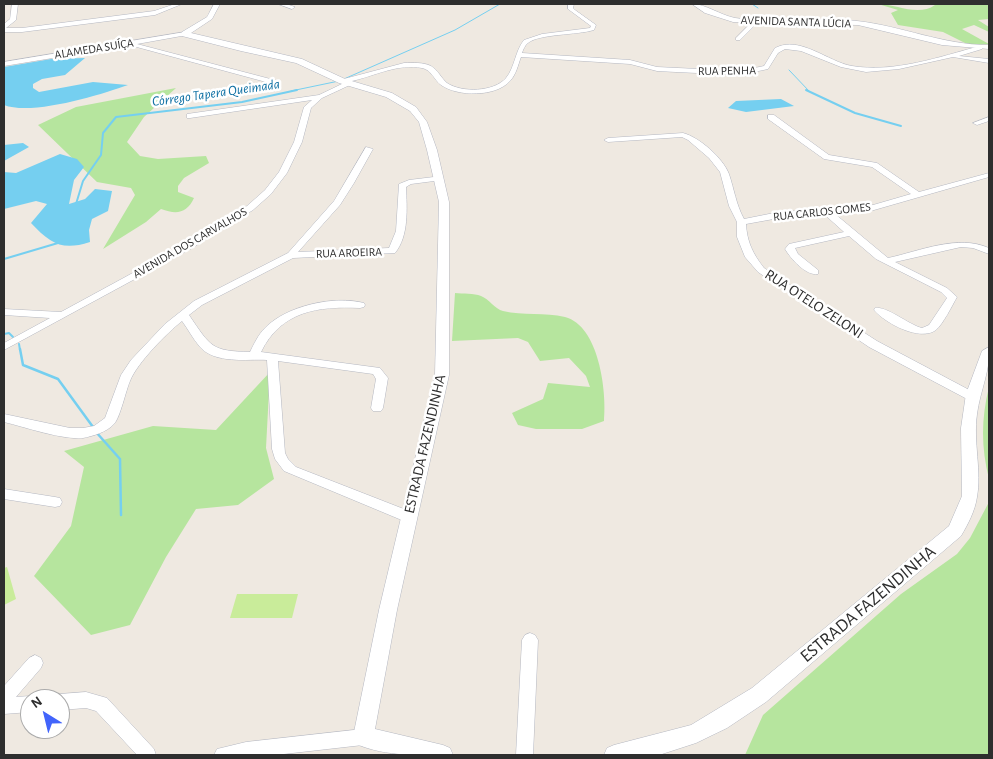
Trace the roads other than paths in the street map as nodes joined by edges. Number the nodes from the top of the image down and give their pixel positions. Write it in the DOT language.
graph roads {
  1 [pos="14,4"];
  2 [pos="179,4"];
  3 [pos="217,4"];
  4 [pos="280,4"];
  5 [pos="571,4"];
  6 [pos="694,4"];
  7 [pos="292,7"];
  8 [pos="754,22"];
  9 [pos="4,29"];
  10 [pos="185,34"];
  11 [pos="738,39"];
  12 [pos="124,44"];
  13 [pos="989,47"];
  14 [pos="980,48"];
  15 [pos="518,55"];
  16 [pos="951,56"];
  17 [pos="989,61"];
  18 [pos="4,64"];
  19 [pos="275,81"];
  20 [pos="344,81"];
  21 [pos="320,97"];
  22 [pos="190,116"];
  23 [pos="771,117"];
  24 [pos="989,119"];
  25 [pos="977,123"];
  26 [pos="608,140"];
  27 [pos="369,150"];
  28 [pos="989,175"];
  29 [pos="439,178"];
  30 [pos="918,195"];
  31 [pos="827,212"];
  32 [pos="741,222"];
  33 [pos="850,233"];
  34 [pos="989,251"];
  35 [pos="291,255"];
  36 [pos="886,261"];
  37 [pos="815,272"];
  38 [pos="360,305"];
  39 [pos="880,310"];
  40 [pos="4,312"];
  41 [pos="62,315"];
  42 [pos="184,315"];
  43 [pos="4,348"];
  44 [pos="989,351"];
  45 [pos="272,356"];
  46 [pos="252,357"];
  47 [pos="971,396"];
  48 [pos="377,408"];
  49 [pos="4,418"];
  50 [pos="4,494"];
  51 [pos="55,502"];
  52 [pos="409,517"];
  53 [pos="530,640"];
  54 [pos="34,662"];
  55 [pos="4,698"];
  56 [pos="70,701"];
  57 [pos="20,705"];
  58 [pos="4,706"];
  59 [pos="363,737"];
  60 [pos="243,753"];
  61 [pos="148,755"];
  62 [pos="223,755"];
  63 [pos="443,755"];
  64 [pos="524,755"];
  65 [pos="614,755"];
  1 -- 9 [label="street"];
  2 -- 9 [label="street"];
  3 -- 10 [label="street"];
  4 -- 7 [label="street"];
  5 -- 15 [label="street"];
  6 -- 8 [label="street, AVENIDA SANTA LÚCIA"];
  8 -- 11 [label="street"];
  8 -- 14 [label="street, AVENIDA SANTA LÚCIA"];
  10 -- 12 [label="street, ALAMEDA SUÍÇA"];
  10 -- 20 [label="street, ESTRADA FAZENDINHA"];
  12 -- 18 [label="street, ALAMEDA SUÍÇA"];
  12 -- 19 [label="street"];
  13 -- 14 [label="street, AVENIDA SANTA LÚCIA"];
  14 -- 16 [label="street, RUA PENHA"];
  15 -- 16 [label="street, RUA PENHA"];
  15 -- 20 [label="street, AVENIDA DOS CARVALHOS"];
  16 -- 17 [label="street"];
  20 -- 21 [label="street, AVENIDA DOS CARVALHOS"];
  20 -- 29 [label="street, ESTRADA FAZENDINHA"];
  21 -- 22 [label="street"];
  21 -- 41 [label="street, AVENIDA DOS CARVALHOS"];
  23 -- 30 [label="street"];
  24 -- 25 [label="street"];
  26 -- 32 [label="street, RUA OTELO ZELONI"];
  27 -- 35 [label="street"];
  28 -- 30 [label="street, RUA CARLOS GOMES"];
  29 -- 35 [label="street, RUA AROEIRA"];
  29 -- 52 [label="street, ESTRADA FAZENDINHA"];
  30 -- 31 [label="street, RUA CARLOS GOMES"];
  31 -- 32 [label="street, RUA CARLOS GOMES"];
  31 -- 33 [label="street"];
  32 -- 47 [label="street, RUA OTELO ZELONI"];
  33 -- 36 [label="street"];
  33 -- 37 [label="street"];
  34 -- 36 [label="street"];
  35 -- 42 [label="street"];
  36 -- 39 [label="street"];
  38 -- 46 [label="street"];
  40 -- 41 [label="street"];
  41 -- 43 [label="street, AVENIDA DOS CARVALHOS"];
  42 -- 46 [label="street"];
  42 -- 49 [label="street"];
  44 -- 47 [label="street, ESTRADA FAZENDINHA"];
  45 -- 46 [label="street"];
  45 -- 48 [label="street"];
  45 -- 52 [label="street"];
  47 -- 65 [label="street, ESTRADA FAZENDINHA"];
  50 -- 51 [label="street"];
  52 -- 59 [label="street, ESTRADA FAZENDINHA"];
  53 -- 64 [label="street"];
  54 -- 55 [label="street"];
  56 -- 61 [label="street"];
  57 -- 58 [label="street"];
  59 -- 60 [label="street"];
  59 -- 63 [label="street"];
  60 -- 62 [label="street"];
}
